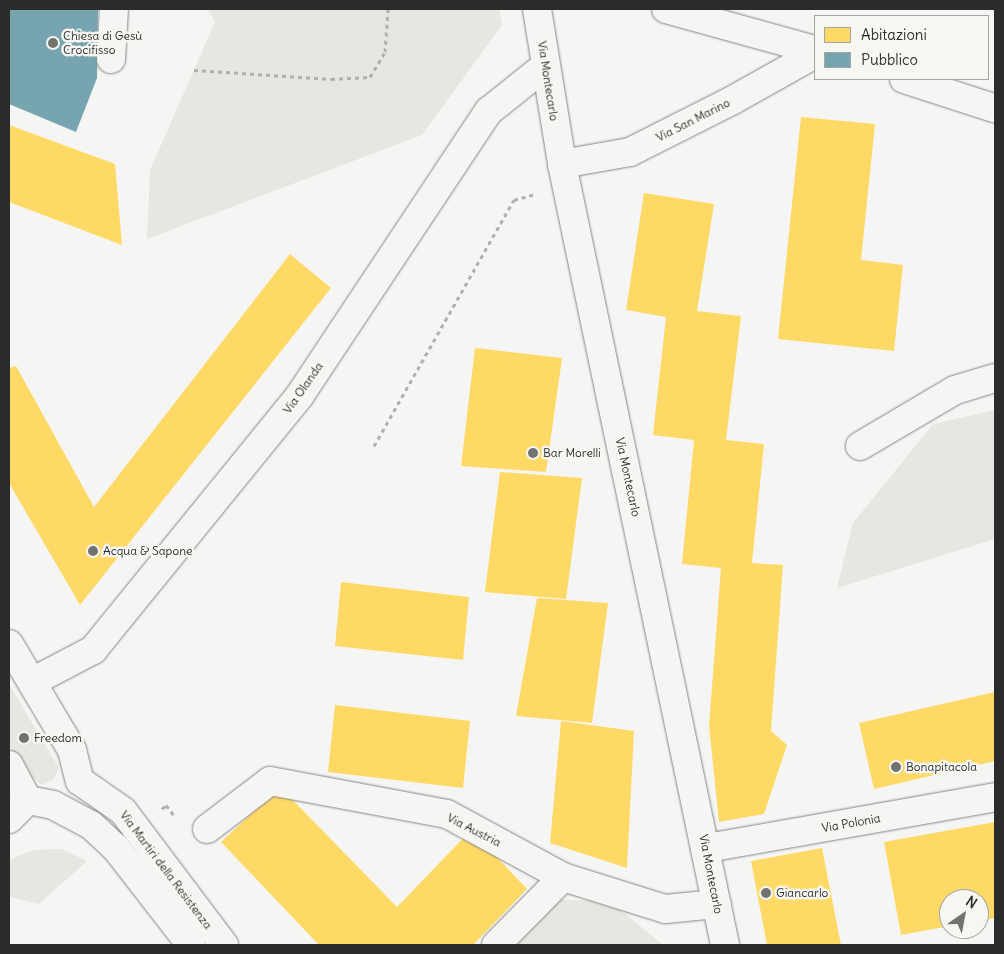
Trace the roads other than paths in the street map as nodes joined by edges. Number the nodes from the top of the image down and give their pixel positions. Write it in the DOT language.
graph roads {
  1 [pos="114,9"];
  2 [pos="537,9"];
  3 [pos="666,9"];
  4 [pos="814,52"];
  5 [pos="814,53"];
  6 [pos="111,59"];
  7 [pos="544,67"];
  8 [pos="907,80"];
  9 [pos="995,110"];
  10 [pos="564,175"];
  11 [pos="995,378"];
  12 [pos="860,446"];
  13 [pos="9,644"];
  14 [pos="32,682"];
  15 [pos="9,765"];
  16 [pos="80,781"];
  17 [pos="995,798"];
  18 [pos="41,802"];
  19 [pos="9,819"];
  20 [pos="207,829"];
  21 [pos="706,848"];
  22 [pos="563,877"];
  23 [pos="717,904"];
  24 [pos="191,945"];
  25 [pos="224,945"];
  26 [pos="496,945"];
  27 [pos="725,945"];
  1 -- 6 [label="street"];
  2 -- 7 [label="street, Via Montecarlo"];
  3 -- 4 [label="street, Via San Marino"];
  5 -- 10 [label="street, Via San Marino"];
  7 -- 10 [label="street, Via Montecarlo"];
  7 -- 14 [label="street, Via Olanda"];
  8 -- 9 [label="street"];
  10 -- 21 [label="street, Via Montecarlo"];
  11 -- 12 [label="street"];
  13 -- 14 [label="street"];
  14 -- 16 [label="street"];
  15 -- 18 [label="street"];
  16 -- 18 [label="street"];
  16 -- 25 [label="street, Via Martiri della Resistenza"];
  17 -- 21 [label="street, Via Polonia"];
  18 -- 19 [label="street"];
  18 -- 24 [label="street, Via Martiri della Resistenza"];
  20 -- 22 [label="street, Via Austria"];
  21 -- 23 [label="street, Via Montecarlo"];
  22 -- 23 [label="street, Via Austria"];
  22 -- 26 [label="street"];
  23 -- 27 [label="street, Via Montecarlo"];
}
